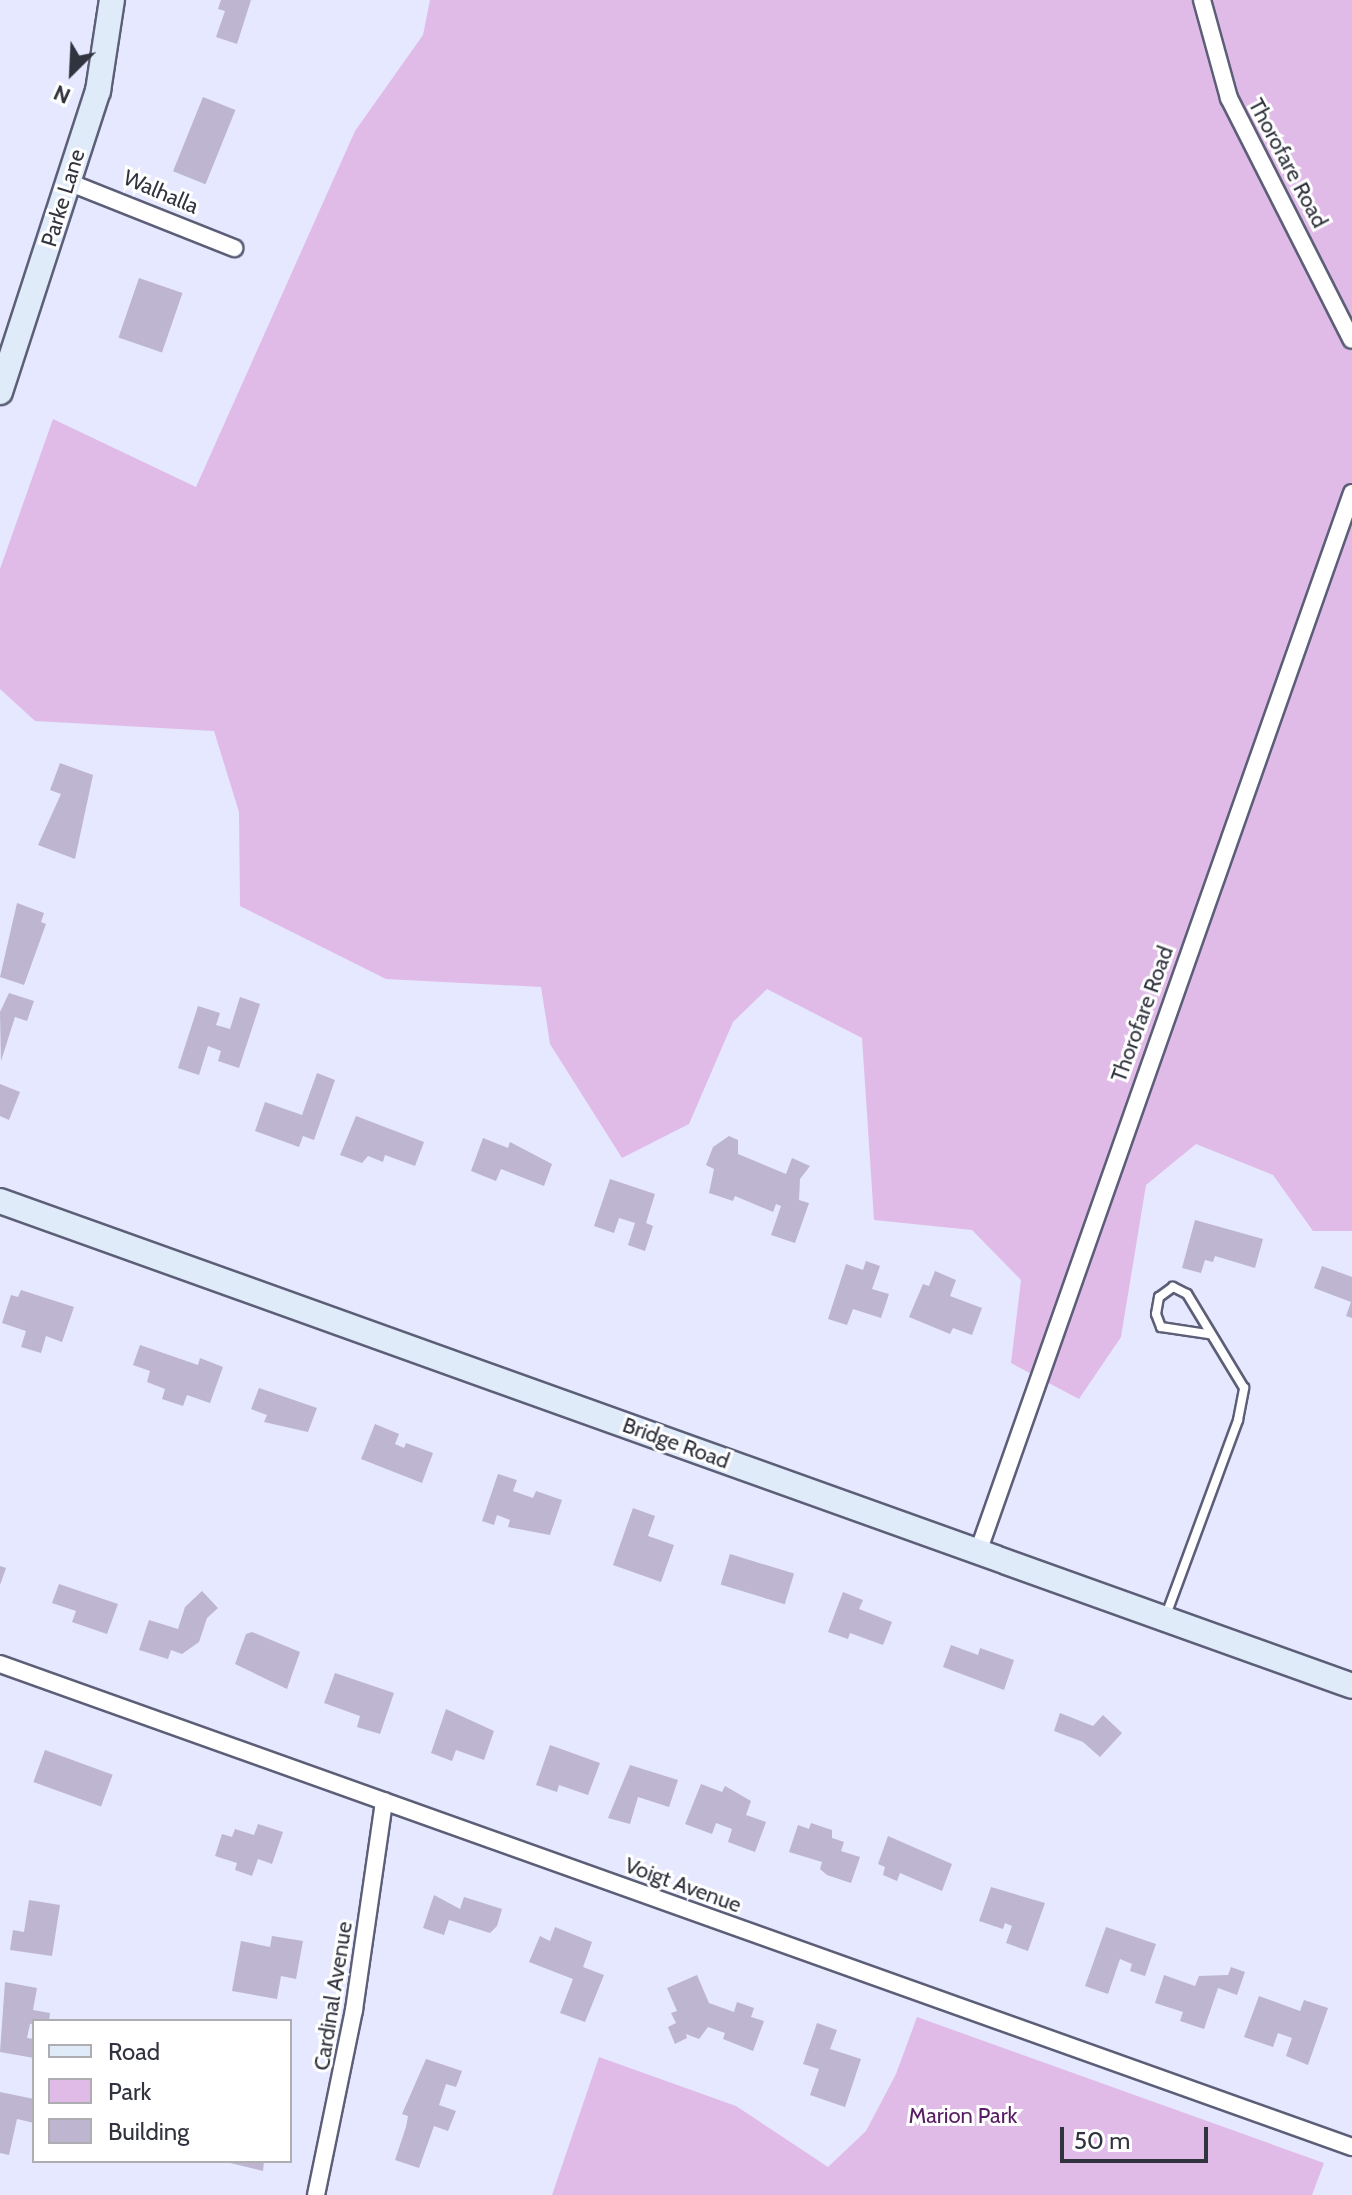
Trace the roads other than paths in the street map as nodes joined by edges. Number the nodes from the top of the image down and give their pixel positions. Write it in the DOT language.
graph roads {
  1 [pos="112,0"];
  2 [pos="1202,0"];
  3 [pos="68,182"];
  4 [pos="234,248"];
  5 [pos="1352,340"];
  6 [pos="0,392"];
  7 [pos="1352,493"];
  8 [pos="0,1201"];
  9 [pos="1208,1334"];
  10 [pos="978,1552"];
  11 [pos="1165,1619"];
  12 [pos="0,1664"];
  13 [pos="1352,1686"];
  14 [pos="384,1801"];
  15 [pos="1352,2147"];
  16 [pos="316,2195"];
  1 -- 3 [label="main road, Parke Lane"];
  2 -- 5 [label="street, Thorofare Road"];
  3 -- 4 [label="street, Walhalla"];
  3 -- 6 [label="main road, Parke Lane"];
  7 -- 10 [label="street, Thorofare Road"];
  8 -- 10 [label="main road, Bridge Road"];
  9 -- 9 [label="lane"];
  9 -- 11 [label="lane"];
  10 -- 11 [label="main road, Bridge Road"];
  11 -- 13 [label="main road, Bridge Road"];
  12 -- 14 [label="street, Voigt Avenue"];
  14 -- 15 [label="street, Voigt Avenue"];
  14 -- 16 [label="street, Cardinal Avenue"];
}
